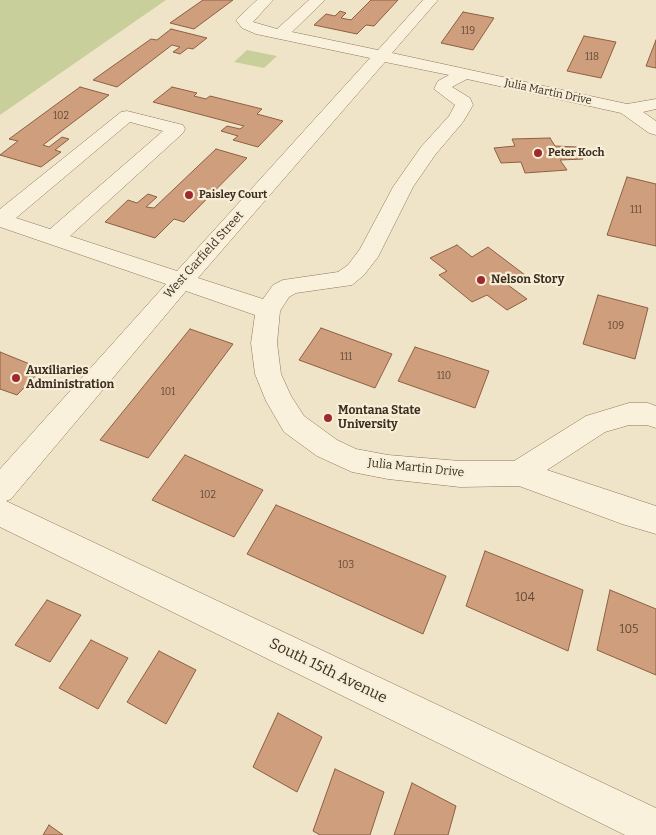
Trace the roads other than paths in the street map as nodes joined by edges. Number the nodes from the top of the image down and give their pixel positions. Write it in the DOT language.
graph roads {
  1 [pos="266,0"];
  2 [pos="318,0"];
  3 [pos="431,0"];
  4 [pos="280,34"];
  5 [pos="381,56"];
  6 [pos="464,74"];
  7 [pos="656,104"];
  8 [pos="627,109"];
  9 [pos="656,129"];
  10 [pos="0,220"];
  11 [pos="53,239"];
  12 [pos="182,281"];
  13 [pos="268,310"];
  14 [pos="656,417"];
  15 [pos="519,473"];
  16 [pos="0,490"];
  17 [pos="0,512"];
  18 [pos="656,520"];
  19 [pos="637,827"];
  1 -- 4 [label="street"];
  2 -- 4 [label="street"];
  3 -- 5 [label="street, West Garfield Street"];
  4 -- 5 [label="street"];
  5 -- 6 [label="street, Julia Martin Drive"];
  5 -- 12 [label="street, West Garfield Street"];
  6 -- 8 [label="street, Julia Martin Drive"];
  6 -- 13 [label="street"];
  7 -- 8 [label="street, Julia Martin Drive"];
  8 -- 9 [label="street, Julia Martin Drive"];
  10 -- 11 [label="street"];
  10 -- 11 [label="street"];
  11 -- 12 [label="street"];
  12 -- 13 [label="street"];
  12 -- 16 [label="street, West Garfield Street"];
  13 -- 15 [label="street, Julia Martin Drive"];
  14 -- 15 [label="street"];
  15 -- 18 [label="street, Julia Martin Drive"];
  17 -- 19 [label="street, South 15th Avenue"];
}
